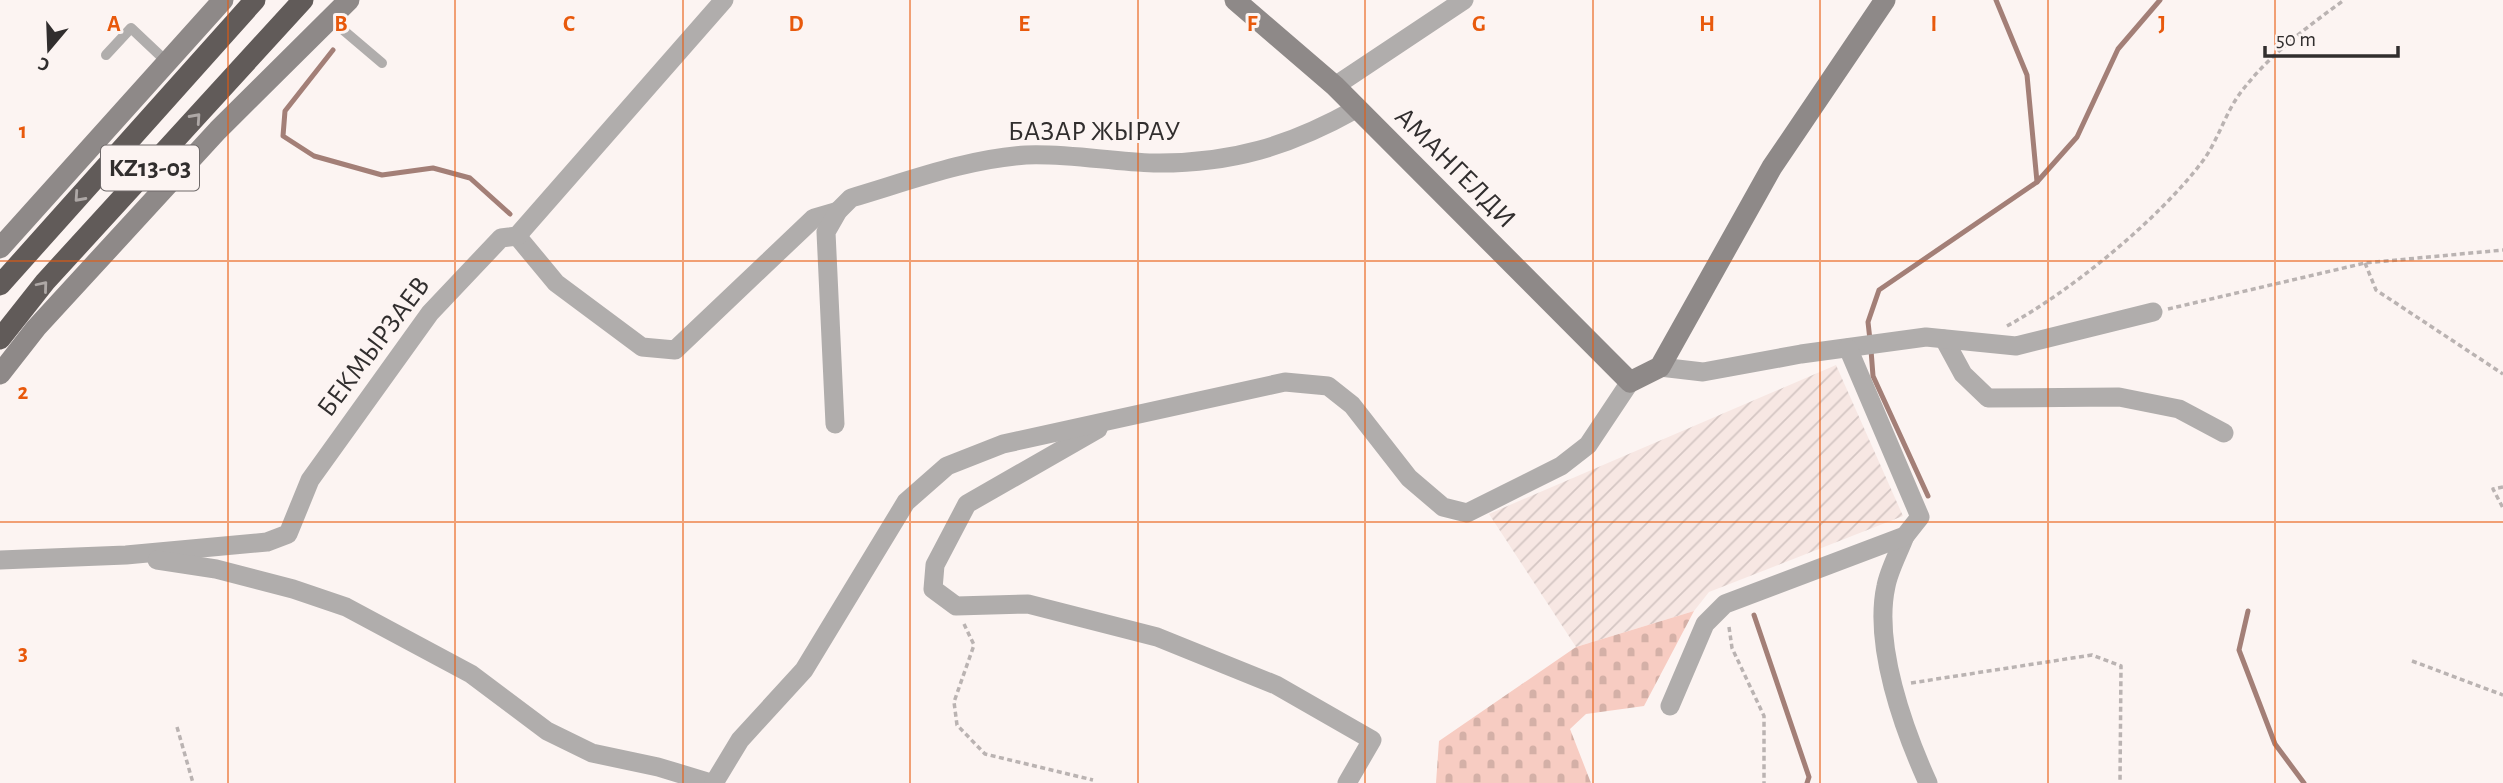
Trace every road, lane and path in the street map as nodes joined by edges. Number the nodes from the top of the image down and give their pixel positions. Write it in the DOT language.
graph roads {
  1 [pos="223,0"];
  2 [pos="255,0"];
  3 [pos="303,0"];
  4 [pos="349,0"];
  5 [pos="724,0"];
  6 [pos="1235,0"];
  7 [pos="1464,0"];
  8 [pos="1885,0"];
  9 [pos="2344,0"];
  10 [pos="329,18"];
  11 [pos="106,55"];
  12 [pos="167,62"];
  13 [pos="382,63"];
  14 [pos="1335,86"];
  15 [pos="1356,108"];
  16 [pos="838,211"];
  17 [pos="517,236"];
  18 [pos="0,248"];
  19 [pos="2503,250"];
  20 [pos="2365,262"];
  21 [pos="0,285"];
  22 [pos="2153,313"];
  23 [pos="0,339"];
  24 [pos="1944,339"];
  25 [pos="1978,342"];
  26 [pos="1848,348"];
  27 [pos="1660,367"];
  28 [pos="0,374"];
  29 [pos="2503,374"];
  30 [pos="1630,382"];
  31 [pos="1116,419"];
  32 [pos="835,424"];
  33 [pos="2224,433"];
  34 [pos="2503,487"];
  35 [pos="2503,508"];
  36 [pos="1905,536"];
  37 [pos="126,555"];
  38 [pos="0,560"];
  39 [pos="1725,604"];
  40 [pos="956,606"];
  41 [pos="2412,661"];
  42 [pos="1895,685"];
  43 [pos="2503,695"];
  44 [pos="1670,706"];
  45 [pos="177,727"];
  46 [pos="1093,780"];
  47 [pos="193,783"];
  48 [pos="713,783"];
  49 [pos="1347,783"];
  50 [pos="1764,783"];
  51 [pos="1928,783"];
  52 [pos="2120,783"];
  1 -- 12 [label="main road"];
  2 -- 21 [label="highway, KZ13-03, one-way"];
  23 -- 3 [label="highway, KZ13-03, one-way"];
  4 -- 10 [label="main road"];
  5 -- 17 [label="street, БЕКМЫРЗАЕВ"];
  6 -- 14 [label="main road, АМАНГЕЛДИ"];
  7 -- 14 [label="street"];
  8 -- 27 [label="main road"];
  9 -- 25 [label="path"];
  10 -- 13 [label="lane"];
  10 -- 28 [label="main road"];
  11 -- 12 [label="lane"];
  12 -- 18 [label="main road"];
  14 -- 15 [label="main road, АМАНГЕЛДИ"];
  15 -- 16 [label="street, БАЗАР ЖЫРАУ"];
  15 -- 30 [label="main road, АМАНГЕЛДИ"];
  16 -- 17 [label="street, БАЗАР ЖЫРАУ"];
  16 -- 32 [label="street"];
  17 -- 37 [label="street, БЕКМЫРЗАЕВ"];
  19 -- 20 [label="path"];
  20 -- 22 [label="path"];
  20 -- 29 [label="path"];
  22 -- 25 [label="street"];
  24 -- 25 [label="street"];
  24 -- 26 [label="street"];
  24 -- 33 [label="street"];
  26 -- 27 [label="street"];
  26 -- 36 [label="street"];
  27 -- 30 [label="main road"];
  30 -- 31 [label="street"];
  31 -- 40 [label="street"];
  31 -- 48 [label="street"];
  34 -- 35 [label="path"];
  36 -- 39 [label="street"];
  36 -- 42 [label="street"];
  37 -- 38 [label="street, БЕКМЫРЗАЕВ"];
  37 -- 48 [label="street"];
  39 -- 44 [label="street"];
  39 -- 50 [label="path"];
  40 -- 46 [label="path"];
  40 -- 49 [label="street"];
  41 -- 43 [label="path"];
  42 -- 51 [label="street"];
  42 -- 52 [label="path"];
  45 -- 47 [label="path"];
}
